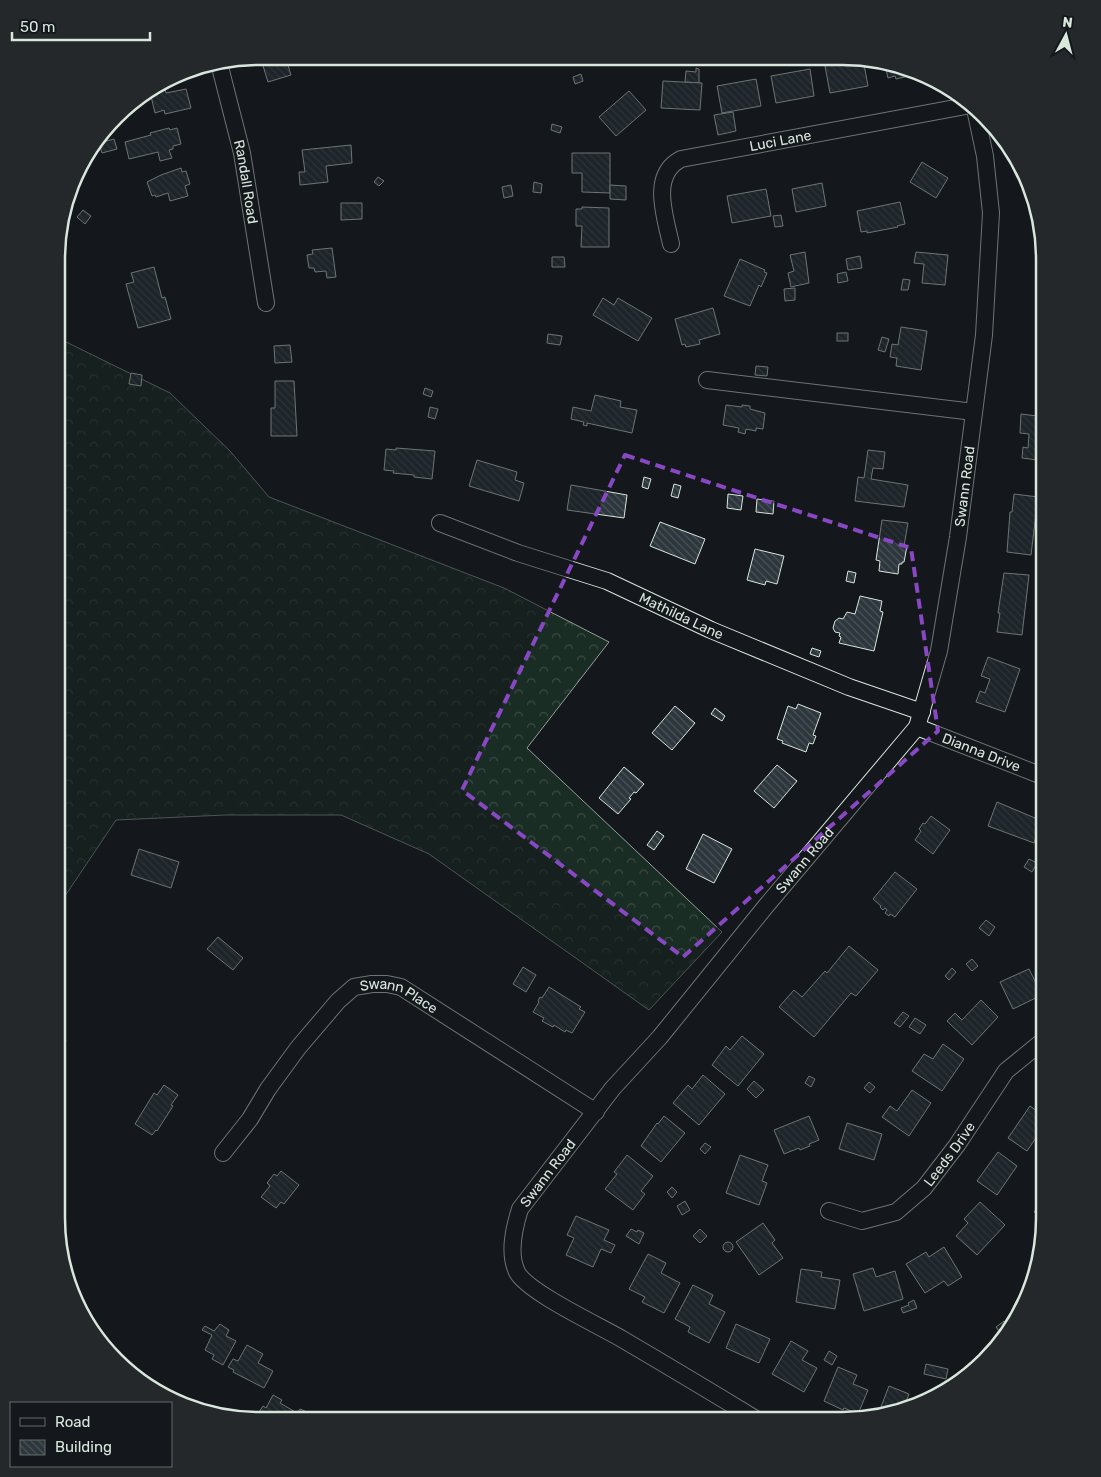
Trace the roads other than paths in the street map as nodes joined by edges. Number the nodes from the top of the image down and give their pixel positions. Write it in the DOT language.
graph roads {
  1 [pos="221,69"];
  2 [pos="962,107"];
  3 [pos="976,119"];
  4 [pos="671,244"];
  5 [pos="266,303"];
  6 [pos="707,380"];
  7 [pos="974,412"];
  8 [pos="440,523"];
  9 [pos="919,720"];
  10 [pos="1036,773"];
  11 [pos="1036,1047"];
  12 [pos="596,1112"];
  13 [pos="223,1153"];
  14 [pos="829,1211"];
  15 [pos="745,1412"];
  1 -- 5 [label="street, Randall Road"];
  2 -- 4 [label="street, Luci Lane"];
  3 -- 7 [label="street, Swann Road"];
  6 -- 7 [label="street"];
  7 -- 9 [label="street, Swann Road"];
  8 -- 9 [label="street, Mathilda Lane"];
  9 -- 10 [label="street, Dianna Drive"];
  9 -- 12 [label="street, Swann Road"];
  11 -- 14 [label="street, Leeds Drive"];
  12 -- 13 [label="street, Swann Place"];
  12 -- 15 [label="street, Swann Road"];
}
